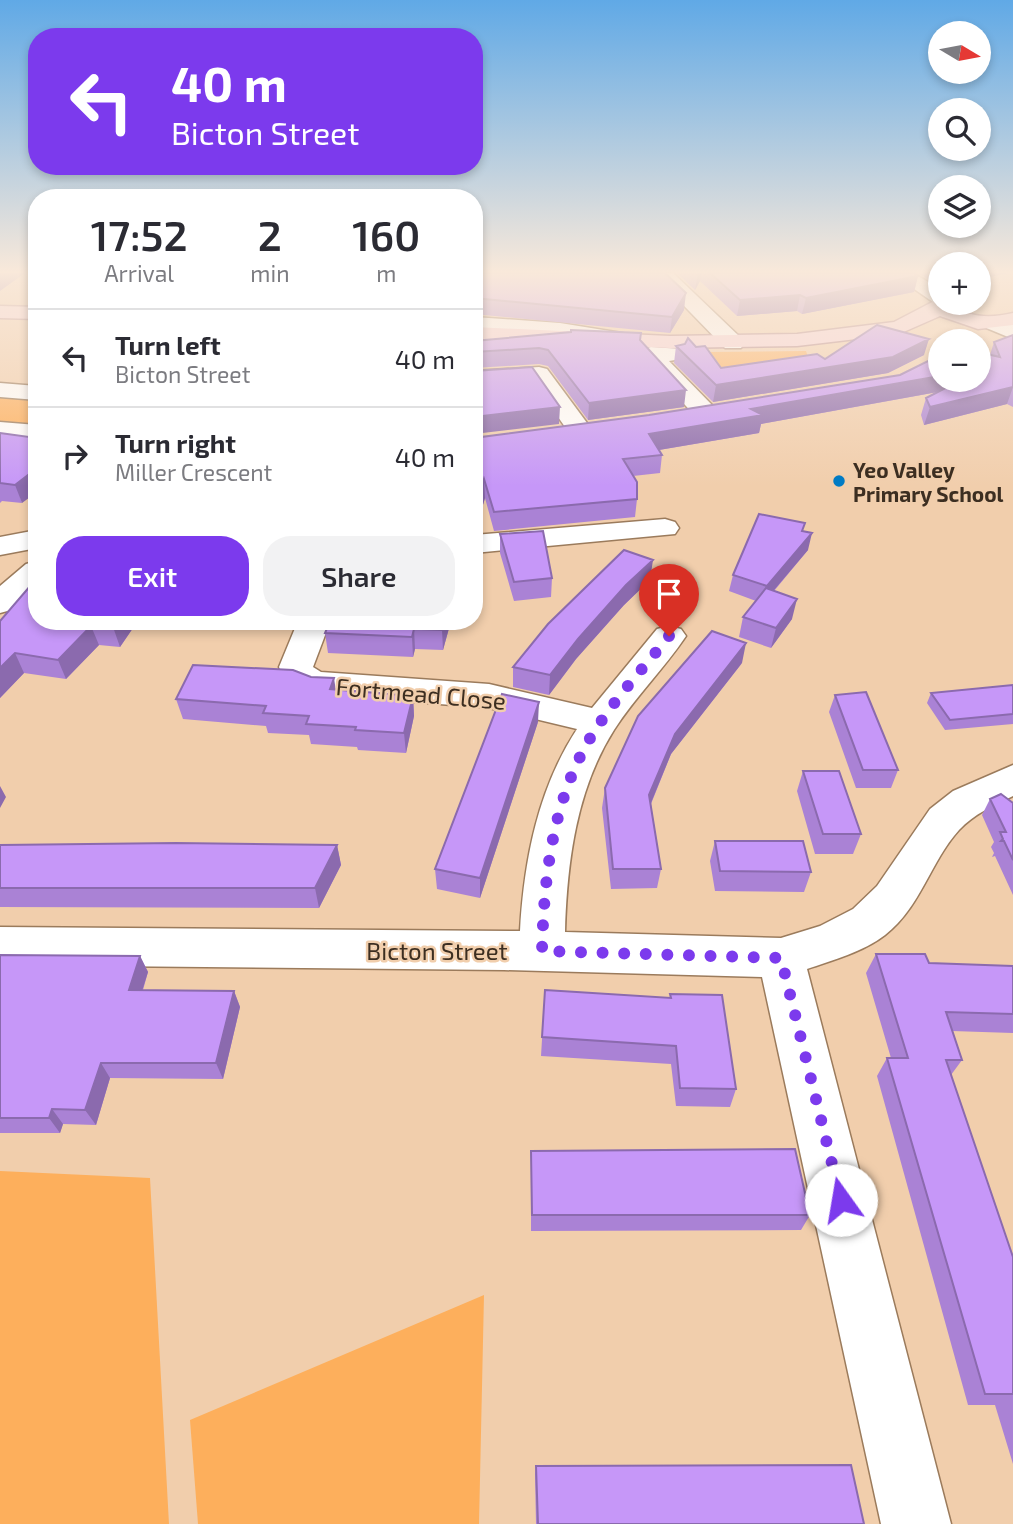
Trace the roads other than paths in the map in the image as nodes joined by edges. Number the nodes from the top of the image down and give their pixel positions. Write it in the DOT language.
graph roads {
  1 [pos="581,344"];
  2 [pos="626,344"];
  3 [pos="713,344"];
  4 [pos="647,351"];
  5 [pos="483,377"];
  6 [pos="0,390"];
  7 [pos="28,392"];
  8 [pos="731,408"];
  9 [pos="607,428"];
  10 [pos="0,429"];
  11 [pos="28,432"];
  12 [pos="581,432"];
  13 [pos="554,435"];
  14 [pos="664,528"];
  15 [pos="28,541"];
  16 [pos="483,543"];
  17 [pos="0,546"];
  18 [pos="28,578"];
  19 [pos="0,603"];
  20 [pos="311,630"];
  21 [pos="672,635"];
  22 [pos="600,722"];
  23 [pos="1013,779"];
  24 [pos="0,946"];
  25 [pos="542,951"];
  26 [pos="781,958"];
  27 [pos="916,1524"];
  1 -- 4 [label="main road"];
  2 -- 4 [label="street"];
  3 -- 4 [label="main road"];
  4 -- 8 [label="street"];
  5 -- 12 [label="street"];
  6 -- 7 [label="street"];
  9 -- 12 [label="street"];
  10 -- 11 [label="street"];
  12 -- 13 [label="street"];
  14 -- 16 [label="street"];
  15 -- 17 [label="street"];
  18 -- 19 [label="street"];
  20 -- 22 [label="street, Fortmead Close"];
  21 -- 22 [label="street"];
  22 -- 25 [label="street"];
  23 -- 26 [label="street, Bicton Street"];
  24 -- 25 [label="street, Bicton Street"];
  25 -- 26 [label="street, Bicton Street"];
  26 -- 27 [label="street"];
}
